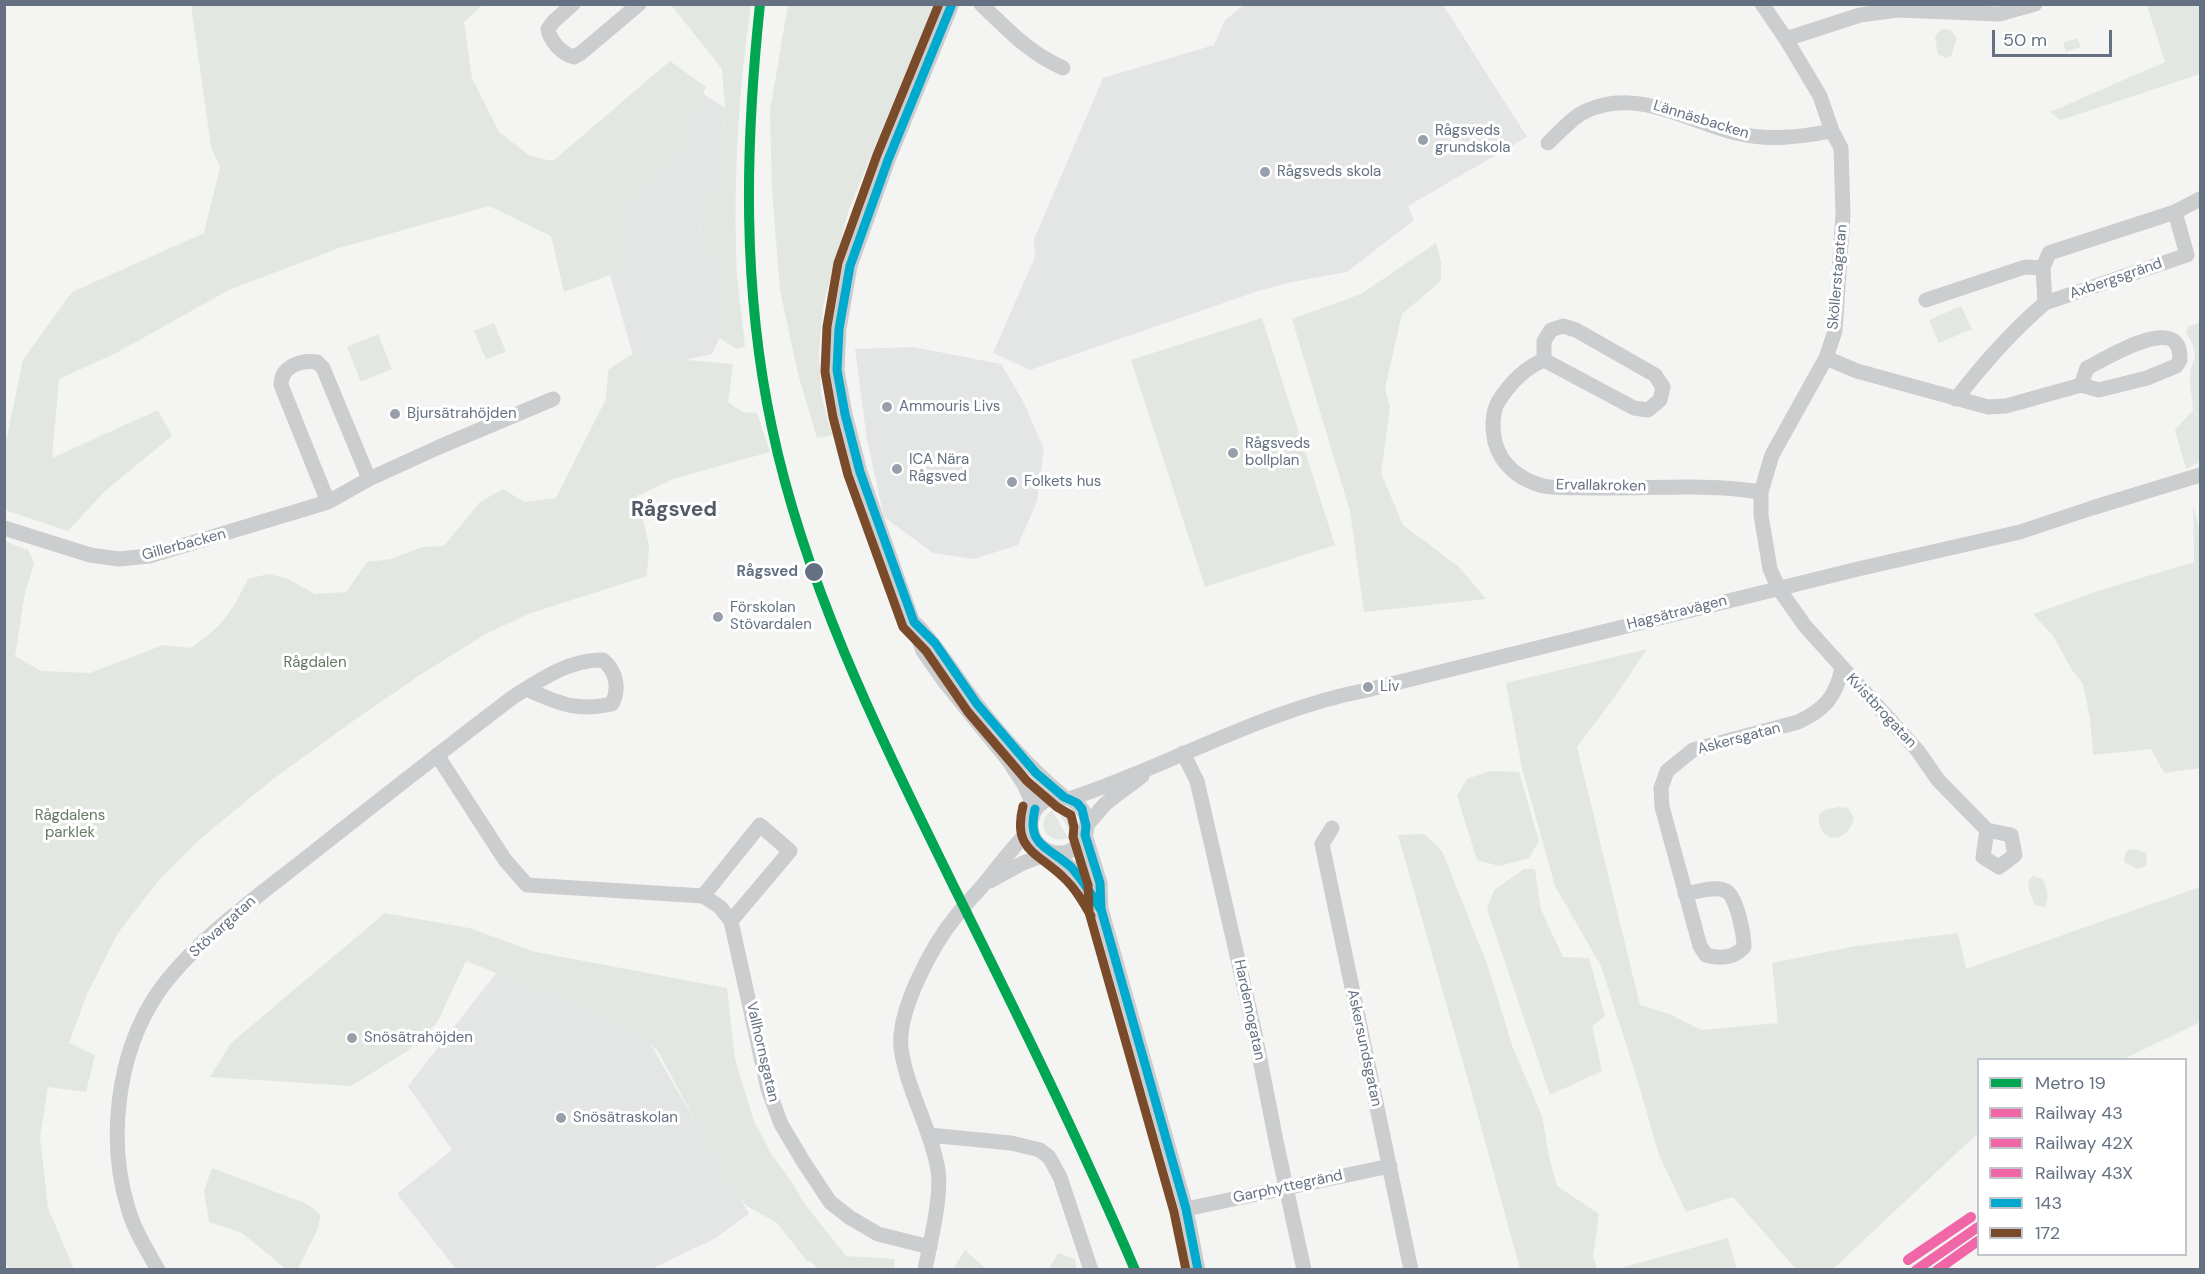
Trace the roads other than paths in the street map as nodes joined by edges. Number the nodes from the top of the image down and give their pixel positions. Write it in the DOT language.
graph roads {
  1 [pos="573,4"];
  2 [pos="639,4"];
  3 [pos="952,4"];
  4 [pos="981,4"];
  5 [pos="1762,4"];
  6 [pos="2035,4"];
  7 [pos="1786,39"];
  8 [pos="1063,68"];
  9 [pos="1832,131"];
  10 [pos="1548,143"];
  11 [pos="2200,199"];
  12 [pos="2175,212"];
  13 [pos="2194,253"];
  14 [pos="2043,268"];
  15 [pos="1926,300"];
  16 [pos="2045,303"];
  17 [pos="1826,358"];
  18 [pos="1544,360"];
  19 [pos="2080,385"];
  20 [pos="553,399"];
  21 [pos="1956,399"];
  22 [pos="2200,476"];
  23 [pos="369,479"];
  24 [pos="1761,492"];
  25 [pos="328,502"];
  26 [pos="4,528"];
  27 [pos="1779,589"];
  28 [pos="914,622"];
  29 [pos="1842,668"];
  30 [pos="526,689"];
  31 [pos="1184,753"];
  32 [pos="437,755"];
  33 [pos="1157,764"];
  34 [pos="1066,798"];
  35 [pos="1035,809"];
  36 [pos="1332,828"];
  37 [pos="1031,829"];
  38 [pos="1086,830"];
  39 [pos="1987,830"];
  40 [pos="1052,852"];
  41 [pos="984,885"];
  42 [pos="1685,894"];
  43 [pos="703,896"];
  44 [pos="1101,909"];
  45 [pos="731,921"];
  46 [pos="929,1135"];
  47 [pos="1390,1166"];
  48 [pos="1286,1188"];
  49 [pos="1186,1209"];
  50 [pos="930,1246"];
  51 [pos="158,1269"];
  52 [pos="925,1269"];
  53 [pos="1091,1269"];
  54 [pos="1198,1269"];
  55 [pos="1304,1269"];
  56 [pos="1410,1269"];
  1 -- 2 [label="street"];
  3 -- 28 [label="street"];
  4 -- 8 [label="street"];
  5 -- 7 [label="street, Sköllerstagatan"];
  6 -- 7 [label="street"];
  7 -- 9 [label="street, Sköllerstagatan"];
  9 -- 10 [label="street, Lännäsbacken"];
  9 -- 17 [label="street, Sköllerstagatan"];
  11 -- 12 [label="street"];
  12 -- 13 [label="street, Axbergsgränd"];
  12 -- 14 [label="street"];
  13 -- 16 [label="street, Axbergsgränd"];
  14 -- 15 [label="street"];
  14 -- 16 [label="street"];
  16 -- 21 [label="street, Axbergsgränd"];
  17 -- 21 [label="street"];
  17 -- 24 [label="street, Sköllerstagatan"];
  18 -- 18 [label="street"];
  18 -- 24 [label="street, Ervallakroken"];
  19 -- 19 [label="street"];
  19 -- 21 [label="street"];
  20 -- 23 [label="street, Gillerbacken"];
  22 -- 27 [label="street, Hagsätravägen"];
  23 -- 25 [label="street, Gillerbacken"];
  23 -- 25 [label="street"];
  24 -- 27 [label="street, Sköllerstagatan"];
  25 -- 26 [label="street, Gillerbacken"];
  27 -- 29 [label="street, Kvistbrogatan"];
  27 -- 31 [label="street, Hagsätravägen"];
  28 -- 34 [label="street"];
  28 -- 35 [label="street"];
  29 -- 39 [label="street, Kvistbrogatan"];
  29 -- 42 [label="street, Askersgatan"];
  30 -- 30 [label="street, Stövargatan"];
  30 -- 32 [label="street, Stövargatan"];
  31 -- 33 [label="street, Hagsätravägen"];
  31 -- 48 [label="street, Hardemogatan"];
  32 -- 43 [label="street"];
  32 -- 51 [label="street, Stövargatan"];
  33 -- 34 [label="street, Hagsätravägen"];
  33 -- 38 [label="street, Hagsätravägen"];
  34 -- 35 [label="street"];
  34 -- 38 [label="street"];
  35 -- 37 [label="street"];
  36 -- 47 [label="street, Askersundsgatan"];
  37 -- 40 [label="street"];
  37 -- 41 [label="street"];
  38 -- 40 [label="street"];
  38 -- 44 [label="street"];
  40 -- 41 [label="street"];
  40 -- 44 [label="street"];
  41 -- 46 [label="street"];
  42 -- 42 [label="street, Askersgatan"];
  43 -- 45 [label="street"];
  43 -- 45 [label="street"];
  44 -- 49 [label="street"];
  45 -- 50 [label="street, Vallhornsgatan"];
  46 -- 50 [label="street"];
  46 -- 53 [label="street"];
  47 -- 48 [label="street, Garphyttegränd"];
  47 -- 56 [label="street, Askersundsgatan"];
  48 -- 49 [label="street, Garphyttegränd"];
  48 -- 55 [label="street, Hardemogatan"];
  49 -- 54 [label="street"];
  50 -- 52 [label="street"];
}
